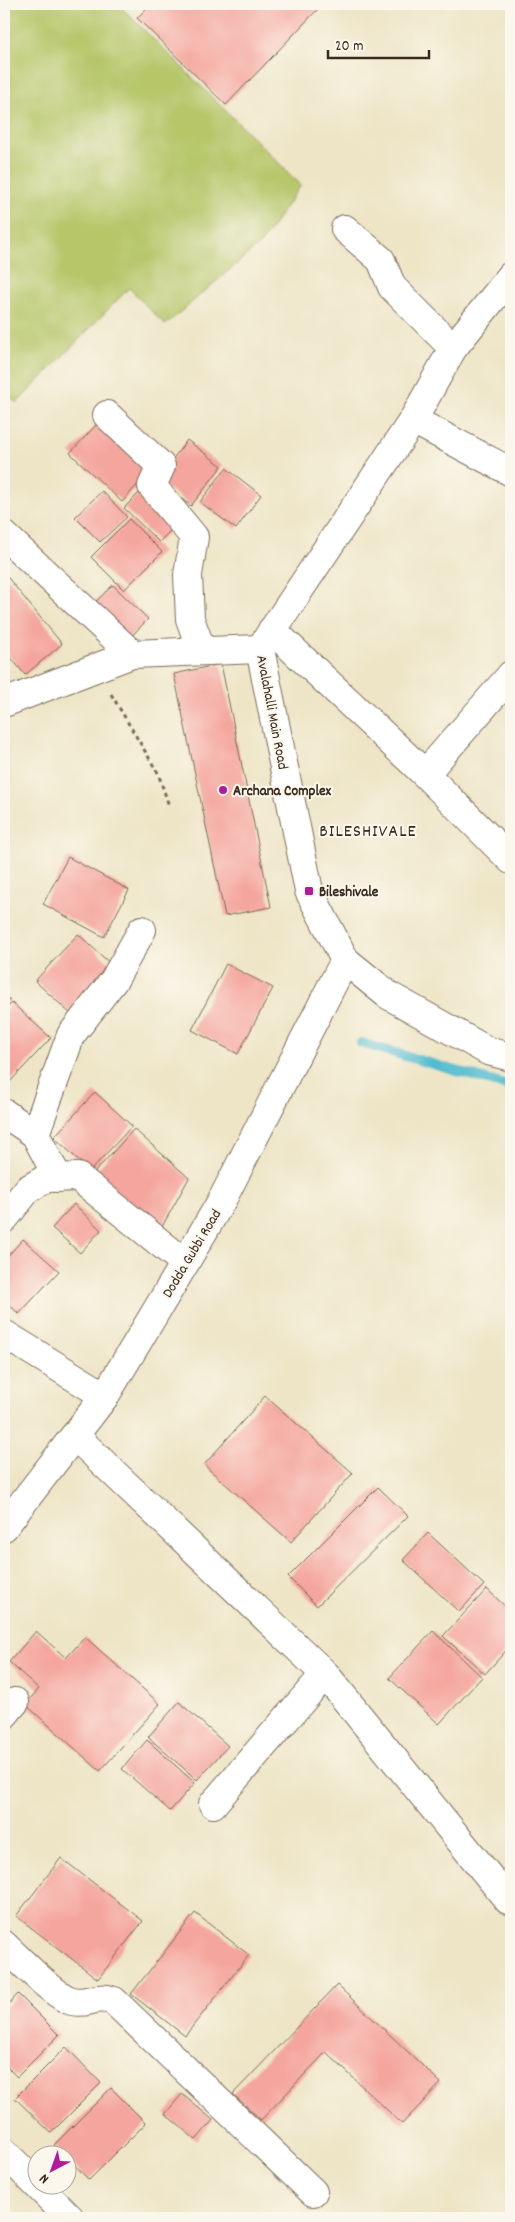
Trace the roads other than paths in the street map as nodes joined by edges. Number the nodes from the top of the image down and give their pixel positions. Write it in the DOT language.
graph roads {
  1 [pos="345,229"];
  2 [pos="510,280"];
  3 [pos="453,348"];
  4 [pos="107,415"];
  5 [pos="413,420"];
  6 [pos="511,472"];
  7 [pos="4,535"];
  8 [pos="266,639"];
  9 [pos="202,651"];
  10 [pos="132,654"];
  11 [pos="511,675"];
  12 [pos="4,703"];
  13 [pos="425,774"];
  14 [pos="511,860"];
  15 [pos="142,930"];
  16 [pos="346,960"];
  17 [pos="511,1057"];
  18 [pos="4,1113"];
  19 [pos="35,1134"];
  20 [pos="58,1178"];
  21 [pos="4,1219"];
  22 [pos="185,1263"];
  23 [pos="4,1334"];
  24 [pos="105,1396"];
  25 [pos="75,1436"];
  26 [pos="4,1527"];
  27 [pos="325,1674"];
  28 [pos="213,1804"];
  29 [pos="508,1900"];
  30 [pos="4,1945"];
  31 [pos="4,2152"];
  32 [pos="313,2192"];
  33 [pos="70,2218"];
  1 -- 3 [label="street"];
  2 -- 3 [label="street"];
  3 -- 5 [label="street"];
  4 -- 9 [label="street"];
  5 -- 6 [label="street"];
  5 -- 8 [label="street"];
  7 -- 10 [label="street"];
  8 -- 9 [label="street"];
  8 -- 13 [label="street"];
  8 -- 16 [label="street, Avalahalli Main Road"];
  9 -- 10 [label="street"];
  10 -- 12 [label="street"];
  11 -- 13 [label="street"];
  13 -- 14 [label="street"];
  15 -- 19 [label="street"];
  16 -- 17 [label="street, Avalahalli Main Road"];
  16 -- 22 [label="street, Dodda Gubbi Road"];
  18 -- 19 [label="street"];
  19 -- 20 [label="street"];
  20 -- 21 [label="street"];
  20 -- 22 [label="street"];
  22 -- 24 [label="street, Dodda Gubbi Road"];
  23 -- 24 [label="street"];
  24 -- 25 [label="street, Dodda Gubbi Road"];
  25 -- 26 [label="street, Dodda Gubbi Road"];
  25 -- 27 [label="street"];
  27 -- 28 [label="street"];
  27 -- 29 [label="street"];
  30 -- 32 [label="street"];
  31 -- 33 [label="street"];
}
